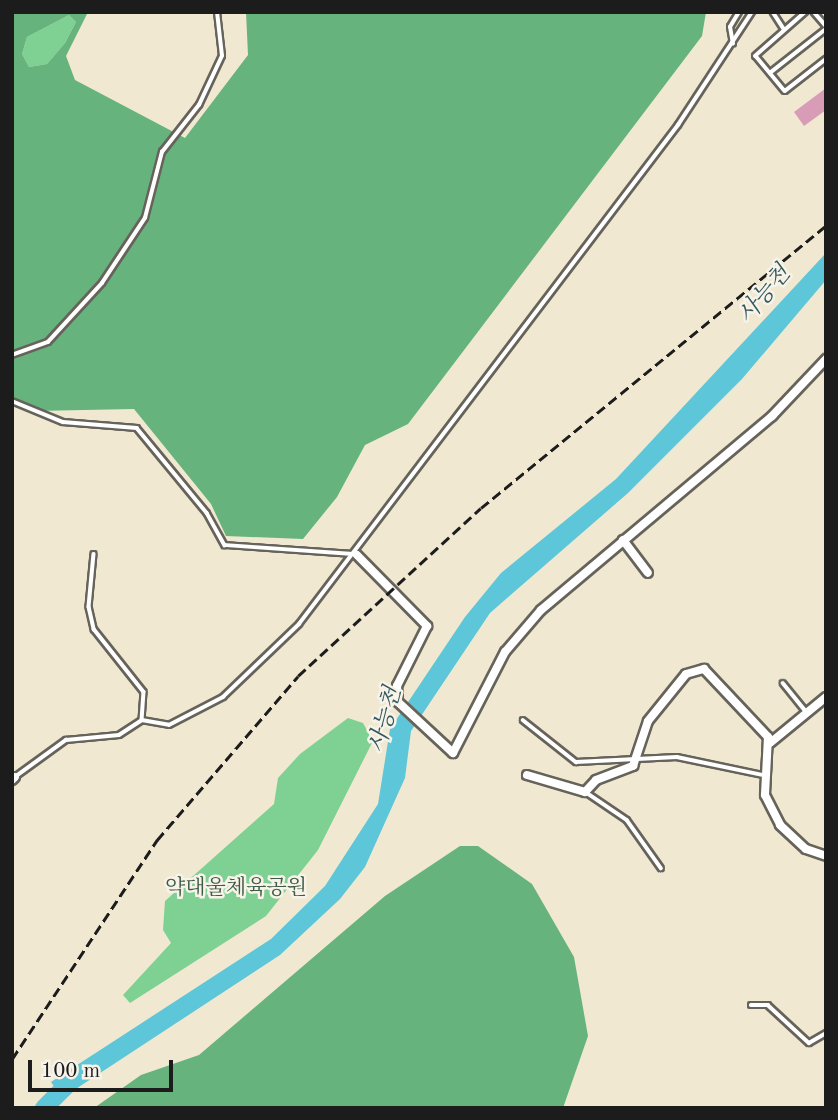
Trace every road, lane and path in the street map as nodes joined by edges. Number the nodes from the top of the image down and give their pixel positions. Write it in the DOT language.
graph roads {
  1 [pos="217,12"];
  2 [pos="739,12"];
  3 [pos="752,12"];
  4 [pos="774,12"];
  5 [pos="806,12"];
  6 [pos="814,12"];
  7 [pos="826,27"];
  8 [pos="784,29"];
  9 [pos="733,44"];
  10 [pos="826,59"];
  11 [pos="770,73"];
  12 [pos="12,355"];
  13 [pos="826,359"];
  14 [pos="12,401"];
  15 [pos="623,540"];
  16 [pos="94,554"];
  17 [pos="357,555"];
  18 [pos="648,573"];
  19 [pos="783,682"];
  20 [pos="826,696"];
  21 [pos="807,713"];
  22 [pos="142,720"];
  23 [pos="523,720"];
  24 [pos="771,743"];
  25 [pos="642,756"];
  26 [pos="527,775"];
  27 [pos="763,775"];
  28 [pos="13,778"];
  29 [pos="585,792"];
  30 [pos="825,858"];
  31 [pos="661,868"];
  32 [pos="751,1006"];
  33 [pos="826,1033"];
  1 -- 12 [label="lane"];
  2 -- 9 [label="lane"];
  3 -- 9 [label="lane"];
  4 -- 8 [label="lane"];
  5 -- 8 [label="lane"];
  6 -- 7 [label="lane"];
  7 -- 11 [label="lane"];
  8 -- 11 [label="lane"];
  9 -- 17 [label="lane"];
  10 -- 11 [label="lane"];
  13 -- 15 [label="street"];
  14 -- 17 [label="lane"];
  15 -- 17 [label="street"];
  15 -- 18 [label="street"];
  16 -- 22 [label="lane"];
  17 -- 22 [label="lane"];
  19 -- 21 [label="lane"];
  20 -- 21 [label="street"];
  21 -- 24 [label="street"];
  22 -- 28 [label="lane"];
  23 -- 25 [label="lane"];
  24 -- 25 [label="street"];
  24 -- 27 [label="street"];
  25 -- 27 [label="lane"];
  25 -- 29 [label="street"];
  26 -- 29 [label="street"];
  27 -- 30 [label="street"];
  29 -- 31 [label="lane"];
  32 -- 33 [label="lane"];
}
